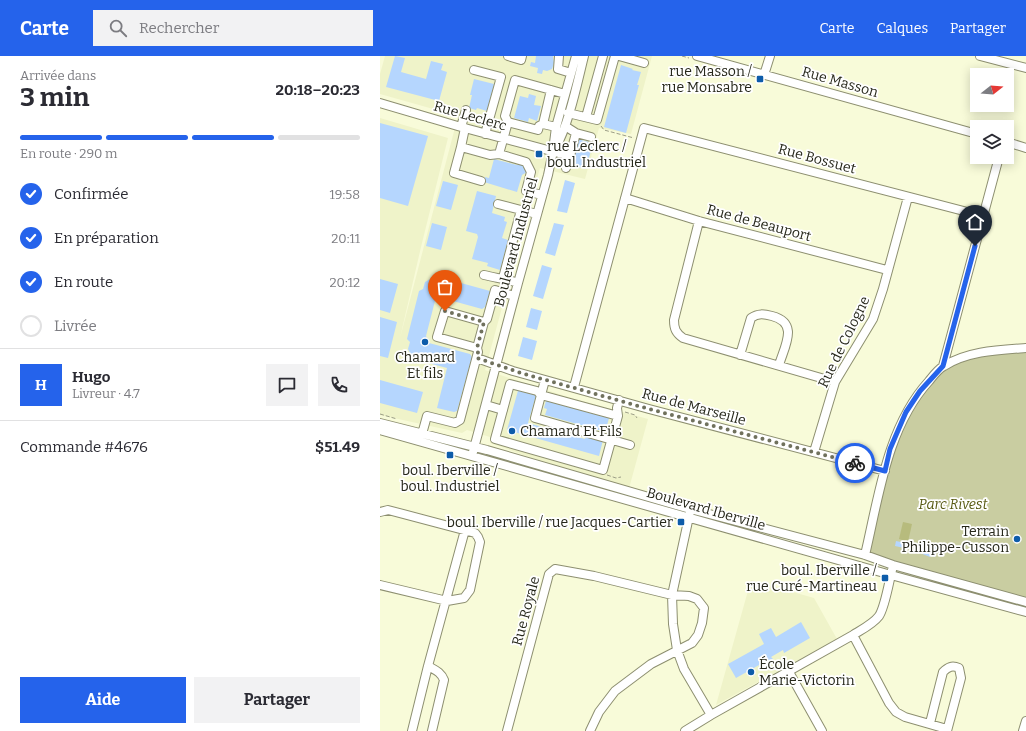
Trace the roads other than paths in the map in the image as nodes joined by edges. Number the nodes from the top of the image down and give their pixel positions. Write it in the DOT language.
graph roads {
  1 [pos="508,56"];
  2 [pos="522,56"];
  3 [pos="559,56"];
  4 [pos="576,56"];
  5 [pos="584,56"];
  6 [pos="603,56"];
  7 [pos="615,56"];
  8 [pos="619,56"];
  9 [pos="697,56"];
  10 [pos="770,56"];
  11 [pos="980,56"];
  12 [pos="644,63"];
  13 [pos="1026,68"];
  14 [pos="474,70"];
  15 [pos="571,73"];
  16 [pos="764,75"];
  17 [pos="551,90"];
  18 [pos="565,94"];
  19 [pos="380,103"];
  20 [pos="466,110"];
  21 [pos="568,113"];
  22 [pos="586,117"];
  23 [pos="508,122"];
  24 [pos="543,124"];
  25 [pos="560,127"];
  26 [pos="463,128"];
  27 [pos="970,132"];
  28 [pos="576,133"];
  29 [pos="485,134"];
  30 [pos="591,137"];
  31 [pos="503,139"];
  32 [pos="1014,144"];
  33 [pos="461,146"];
  34 [pos="1026,148"];
  35 [pos="553,151"];
  36 [pos="499,154"];
  37 [pos="570,156"];
  38 [pos="997,164"];
  39 [pos="566,168"];
  40 [pos="481,180"];
  41 [pos="542,195"];
  42 [pos="908,197"];
  43 [pos="625,198"];
  44 [pos="498,204"];
  45 [pos="521,210"];
  46 [pos="537,214"];
  47 [pos="983,216"];
  48 [pos="699,221"];
  49 [pos="887,270"];
  50 [pos="484,275"];
  51 [pos="503,278"];
  52 [pos="518,283"];
  53 [pos="514,296"];
  54 [pos="484,322"];
  55 [pos="477,348"];
  56 [pos="1026,348"];
  57 [pos="740,354"];
  58 [pos="477,358"];
  59 [pos="497,365"];
  60 [pos="779,365"];
  61 [pos="943,366"];
  62 [pos="545,380"];
  63 [pos="835,382"];
  64 [pos="574,388"];
  65 [pos="541,395"];
  66 [pos="619,400"];
  67 [pos="486,405"];
  68 [pos="503,410"];
  69 [pos="618,414"];
  70 [pos="380,423"];
  71 [pos="380,430"];
  72 [pos="422,434"];
  73 [pos="612,440"];
  74 [pos="630,445"];
  75 [pos="474,451"];
  76 [pos="814,452"];
  77 [pos="587,466"];
  78 [pos="885,471"];
  79 [pos="583,483"];
  80 [pos="380,512"];
  81 [pos="689,514"];
  82 [pos="465,530"];
  83 [pos="865,555"];
  84 [pos="893,565"];
  85 [pos="891,575"];
  86 [pos="380,585"];
  87 [pos="672,595"];
  88 [pos="446,601"];
  89 [pos="1026,602"];
  90 [pos="1026,612"];
  91 [pos="853,635"];
  92 [pos="677,650"];
  93 [pos="428,666"];
  94 [pos="789,672"];
  95 [pos="711,715"];
  96 [pos="1026,721"];
  97 [pos="930,723"];
  98 [pos="947,730"];
  99 [pos="412,731"];
  100 [pos="432,731"];
  101 [pos="507,731"];
  102 [pos="590,731"];
  103 [pos="686,731"];
  104 [pos="822,731"];
  105 [pos="1023,731"];
  1 -- 2 [label="street"];
  3 -- 15 [label="street"];
  4 -- 15 [label="street, Boulevard Industriel"];
  5 -- 21 [label="street, Boulevard Industriel"];
  6 -- 22 [label="street"];
  7 -- 22 [label="street"];
  8 -- 12 [label="street"];
  9 -- 16 [label="street, Rue Masson"];
  10 -- 16 [label="street"];
  11 -- 13 [label="street"];
  14 -- 29 [label="street"];
  15 -- 18 [label="street, Boulevard Industriel"];
  16 -- 27 [label="street, Rue Masson"];
  17 -- 18 [label="street"];
  17 -- 23 [label="street"];
  17 -- 24 [label="street"];
  18 -- 25 [label="street, Boulevard Industriel"];
  19 -- 26 [label="street, Rue Leclerc"];
  20 -- 26 [label="street"];
  21 -- 22 [label="street"];
  21 -- 25 [label="street, Boulevard Industriel"];
  23 -- 24 [label="street"];
  23 -- 31 [label="street"];
  24 -- 25 [label="street"];
  25 -- 28 [label="street"];
  25 -- 35 [label="street, Boulevard Industriel"];
  26 -- 29 [label="street, Rue Leclerc"];
  26 -- 33 [label="street"];
  28 -- 30 [label="street"];
  28 -- 37 [label="street"];
  29 -- 31 [label="street, Rue Leclerc"];
  31 -- 35 [label="street, Rue Leclerc"];
  31 -- 36 [label="street"];
  32 -- 34 [label="street"];
  33 -- 36 [label="street"];
  33 -- 40 [label="street"];
  35 -- 37 [label="street, Rue Leclerc"];
  35 -- 41 [label="street, Boulevard Industriel"];
  36 -- 41 [label="street"];
  37 -- 39 [label="street"];
  38 -- 47 [label="street"];
  41 -- 46 [label="street, Boulevard Industriel"];
  42 -- 43 [label="street, Rue Bossuet"];
  42 -- 47 [label="street, Rue Bossuet"];
  42 -- 49 [label="street, Rue de Cologne"];
  43 -- 48 [label="street, Rue de Beauport"];
  43 -- 64 [label="street"];
  44 -- 45 [label="street"];
  45 -- 46 [label="street"];
  45 -- 51 [label="street"];
  46 -- 52 [label="street, Boulevard Industriel"];
  47 -- 61 [label="street"];
  48 -- 49 [label="street, Rue de Beauport"];
  48 -- 57 [label="street"];
  49 -- 63 [label="street, Rue de Cologne"];
  50 -- 51 [label="street"];
  51 -- 52 [label="street"];
  52 -- 53 [label="street, Boulevard Industriel"];
  53 -- 54 [label="street"];
  53 -- 59 [label="street, Boulevard Industriel"];
  54 -- 55 [label="street"];
  54 -- 55 [label="street"];
  55 -- 58 [label="street"];
  56 -- 61 [label="street"];
  57 -- 60 [label="street"];
  57 -- 60 [label="street"];
  58 -- 59 [label="street, Rue de Marseille"];
  58 -- 72 [label="street"];
  59 -- 62 [label="street, Rue de Marseille"];
  59 -- 67 [label="street, Boulevard Industriel"];
  60 -- 63 [label="street"];
  61 -- 78 [label="street"];
  62 -- 64 [label="street, Rue de Marseille"];
  62 -- 65 [label="street"];
  63 -- 76 [label="street, Rue de Cologne"];
  64 -- 66 [label="street, Rue de Marseille"];
  65 -- 68 [label="street"];
  65 -- 69 [label="street"];
  65 -- 73 [label="street"];
  66 -- 69 [label="street"];
  66 -- 76 [label="street, Rue de Marseille"];
  67 -- 68 [label="street"];
  67 -- 75 [label="street, Boulevard Industriel"];
  68 -- 77 [label="street"];
  69 -- 73 [label="street"];
  70 -- 72 [label="street, Boulevard Iberville"];
  71 -- 75 [label="street, Boulevard Iberville"];
  72 -- 75 [label="street, Boulevard Iberville"];
  73 -- 74 [label="street"];
  73 -- 77 [label="street"];
  75 -- 79 [label="street, Boulevard Iberville"];
  76 -- 78 [label="street, Rue de Marseille"];
  77 -- 79 [label="street"];
  78 -- 83 [label="street"];
  79 -- 81 [label="street, Boulevard Iberville"];
  80 -- 82 [label="street"];
  81 -- 83 [label="street, Boulevard Iberville"];
  81 -- 85 [label="street, Boulevard Iberville"];
  81 -- 87 [label="street"];
  82 -- 88 [label="street"];
  82 -- 88 [label="street"];
  83 -- 84 [label="street, Boulevard Iberville"];
  84 -- 85 [label="street"];
  84 -- 89 [label="street, Boulevard Iberville"];
  85 -- 90 [label="street, Boulevard Iberville"];
  85 -- 91 [label="street"];
  86 -- 88 [label="street"];
  87 -- 92 [label="street"];
  87 -- 92 [label="street"];
  87 -- 101 [label="street, Rue Royale"];
  88 -- 93 [label="street"];
  91 -- 94 [label="street"];
  91 -- 97 [label="street"];
  92 -- 95 [label="street"];
  92 -- 102 [label="street"];
  93 -- 99 [label="street"];
  93 -- 100 [label="street"];
  94 -- 95 [label="street"];
  94 -- 104 [label="street"];
  95 -- 103 [label="street"];
  96 -- 105 [label="street"];
  97 -- 98 [label="street"];
  97 -- 98 [label="street"];
}
